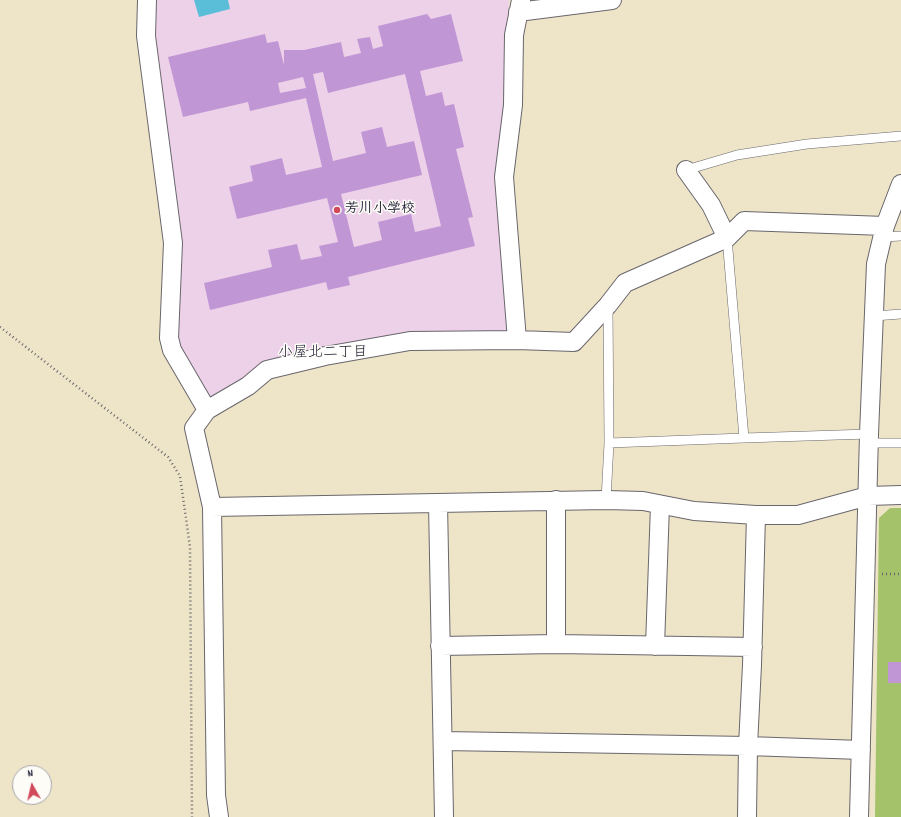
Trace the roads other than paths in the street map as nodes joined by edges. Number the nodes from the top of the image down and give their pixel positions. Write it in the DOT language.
graph roads {
  1 [pos="147,0"];
  2 [pos="612,0"];
  3 [pos="519,6"];
  4 [pos="901,136"];
  5 [pos="686,170"];
  6 [pos="901,184"];
  7 [pos="884,232"];
  8 [pos="901,236"];
  9 [pos="727,238"];
  10 [pos="608,305"];
  11 [pos="901,314"];
  12 [pos="874,316"];
  13 [pos="517,340"];
  14 [pos="207,410"];
  15 [pos="744,438"];
  16 [pos="869,439"];
  17 [pos="609,443"];
  18 [pos="901,443"];
  19 [pos="901,495"];
  20 [pos="868,496"];
  21 [pos="556,500"];
  22 [pos="606,500"];
  23 [pos="438,503"];
  24 [pos="660,505"];
  25 [pos="212,507"];
  26 [pos="756,515"];
  27 [pos="556,644"];
  28 [pos="440,646"];
  29 [pos="655,646"];
  30 [pos="753,647"];
  31 [pos="443,741"];
  32 [pos="748,746"];
  33 [pos="860,750"];
  34 [pos="219,817"];
  35 [pos="444,817"];
  36 [pos="747,817"];
  37 [pos="859,817"];
  1 -- 14 [label="street"];
  2 -- 3 [label="street"];
  3 -- 13 [label="street"];
  4 -- 5 [label="lane"];
  5 -- 9 [label="street"];
  6 -- 7 [label="street"];
  7 -- 8 [label="lane"];
  7 -- 9 [label="street"];
  7 -- 12 [label="street"];
  9 -- 10 [label="street"];
  9 -- 15 [label="lane"];
  10 -- 13 [label="street"];
  10 -- 17 [label="lane"];
  11 -- 12 [label="lane"];
  12 -- 16 [label="street"];
  13 -- 14 [label="street"];
  14 -- 25 [label="street"];
  15 -- 16 [label="lane"];
  15 -- 17 [label="lane"];
  16 -- 18 [label="lane"];
  16 -- 20 [label="street"];
  17 -- 22 [label="lane"];
  19 -- 20 [label="street"];
  20 -- 26 [label="street"];
  20 -- 33 [label="street"];
  21 -- 22 [label="street"];
  21 -- 23 [label="street"];
  21 -- 27 [label="street"];
  22 -- 24 [label="street"];
  23 -- 25 [label="street"];
  23 -- 28 [label="street"];
  24 -- 26 [label="street"];
  24 -- 29 [label="street"];
  25 -- 34 [label="street"];
  26 -- 30 [label="street"];
  27 -- 28 [label="street"];
  27 -- 29 [label="street"];
  28 -- 31 [label="street"];
  29 -- 30 [label="street"];
  30 -- 32 [label="street"];
  31 -- 32 [label="street"];
  31 -- 35 [label="street"];
  32 -- 33 [label="street"];
  32 -- 36 [label="street"];
  33 -- 37 [label="street"];
}
